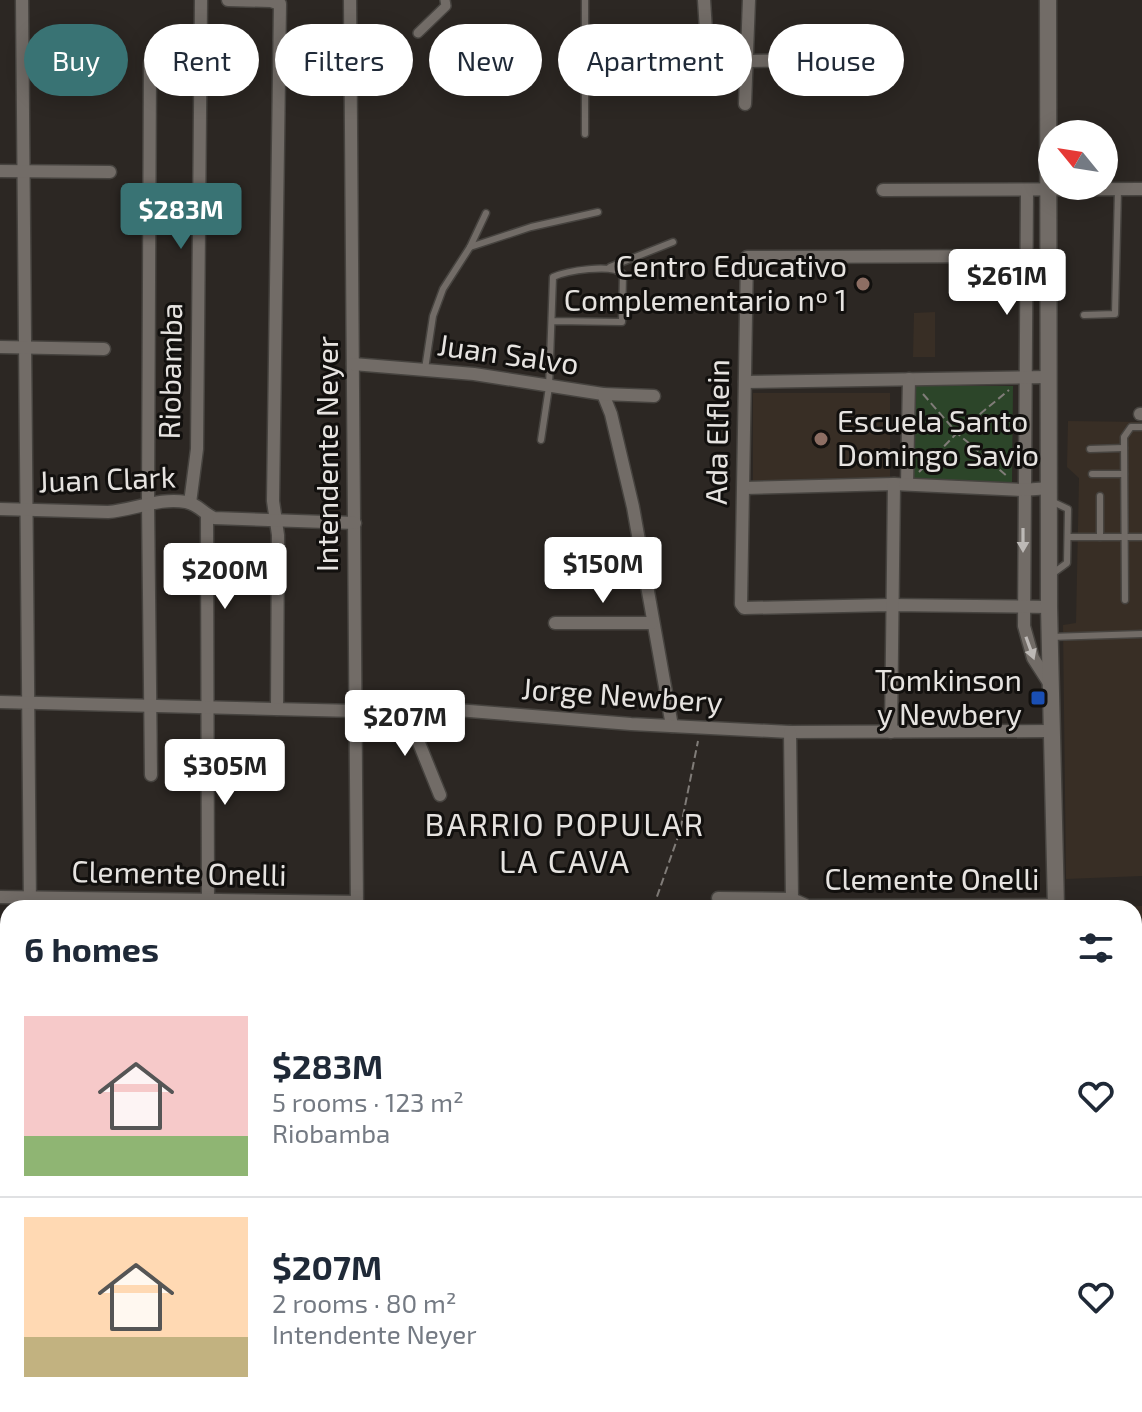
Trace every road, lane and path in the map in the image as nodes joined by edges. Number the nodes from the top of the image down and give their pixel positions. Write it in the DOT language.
graph roads {
  1 [pos="22,0"];
  2 [pos="201,0"];
  3 [pos="228,0"];
  4 [pos="350,0"];
  5 [pos="445,0"];
  6 [pos="585,0"];
  7 [pos="704,0"];
  8 [pos="749,0"];
  9 [pos="1048,0"];
  10 [pos="280,24"];
  11 [pos="350,24"];
  12 [pos="706,24"];
  13 [pos="749,24"];
  14 [pos="418,33"];
  15 [pos="150,96"];
  16 [pos="279,96"];
  17 [pos="351,96"];
  18 [pos="746,96"];
  19 [pos="745,104"];
  20 [pos="1049,120"];
  21 [pos="585,134"];
  22 [pos="0,171"];
  23 [pos="23,172"];
  24 [pos="110,172"];
  25 [pos="1118,189"];
  26 [pos="1142,189"];
  27 [pos="883,190"];
  28 [pos="1027,190"];
  29 [pos="1038,190"];
  30 [pos="1049,200"];
  31 [pos="1118,200"];
  32 [pos="598,212"];
  33 [pos="486,213"];
  34 [pos="673,242"];
  35 [pos="470,247"];
  36 [pos="1049,256"];
  37 [pos="1026,257"];
  38 [pos="610,267"];
  39 [pos="1084,315"];
  40 [pos="554,321"];
  41 [pos="0,347"];
  42 [pos="25,347"];
  43 [pos="104,349"];
  44 [pos="353,364"];
  45 [pos="425,369"];
  46 [pos="1049,377"];
  47 [pos="1024,378"];
  48 [pos="909,379"];
  49 [pos="745,382"];
  50 [pos="549,387"];
  51 [pos="603,394"];
  52 [pos="654,396"];
  53 [pos="1141,418"];
  54 [pos="957,433"];
  55 [pos="541,440"];
  56 [pos="1124,448"];
  57 [pos="1090,449"];
  58 [pos="1092,474"];
  59 [pos="1124,474"];
  60 [pos="901,484"];
  61 [pos="744,488"];
  62 [pos="1023,490"];
  63 [pos="1049,494"];
  64 [pos="1100,496"];
  65 [pos="148,503"];
  66 [pos="190,503"];
  67 [pos="0,509"];
  68 [pos="26,509"];
  69 [pos="207,515"];
  70 [pos="275,520"];
  71 [pos="355,523"];
  72 [pos="1068,537"];
  73 [pos="1100,537"];
  74 [pos="1126,537"];
  75 [pos="1142,537"];
  76 [pos="646,572"];
  77 [pos="567,573"];
  78 [pos="1049,577"];
  79 [pos="1125,600"];
  80 [pos="890,605"];
  81 [pos="1024,606"];
  82 [pos="1049,607"];
  83 [pos="555,623"];
  84 [pos="652,623"];
  85 [pos="1142,634"];
  86 [pos="1050,637"];
  87 [pos="1051,686"];
  88 [pos="0,702"];
  89 [pos="28,703"];
  90 [pos="151,706"];
  91 [pos="207,706"];
  92 [pos="404,706"];
  93 [pos="277,709"];
  94 [pos="356,711"];
  95 [pos="672,726"];
  96 [pos="700,728"];
  97 [pos="1050,731"];
  98 [pos="790,732"];
  99 [pos="891,732"];
  100 [pos="151,775"];
  101 [pos="440,795"];
  102 [pos="718,898"];
  103 [pos="792,899"];
  104 [pos="30,900"];
  105 [pos="208,900"];
  106 [pos="357,900"];
  107 [pos="656,900"];
  108 [pos="1056,900"];
  1 -- 23 [label="street"];
  2 -- 66 [label="street, Riobamba"];
  3 -- 10 [label="street"];
  4 -- 11 [label="street, Intendente Neyer"];
  5 -- 14 [label="street"];
  6 -- 21 [label="lane"];
  7 -- 12 [label="street"];
  8 -- 13 [label="street"];
  9 -- 20 [label="street"];
  15 -- 65 [label="street"];
  16 -- 70 [label="street"];
  17 -- 44 [label="street, Intendente Neyer"];
  18 -- 19 [label="street"];
  22 -- 23 [label="street"];
  23 -- 24 [label="street"];
  23 -- 42 [label="street"];
  25 -- 26 [label="street"];
  27 -- 28 [label="street"];
  28 -- 29 [label="street"];
  28 -- 37 [label="street"];
  30 -- 36 [label="street"];
  31 -- 39 [label="lane"];
  32 -- 35 [label="lane"];
  33 -- 35 [label="lane"];
  34 -- 38 [label="lane"];
  35 -- 45 [label="lane"];
  36 -- 37 [label="street"];
  36 -- 46 [label="street"];
  37 -- 47 [label="street"];
  37 -- 49 [label="street, Ada Elflein"];
  38 -- 40 [label="lane"];
  38 -- 40 [label="lane"];
  40 -- 50 [label="lane"];
  41 -- 42 [label="street"];
  42 -- 43 [label="street"];
  42 -- 68 [label="street"];
  44 -- 45 [label="street, Juan Salvo"];
  44 -- 71 [label="street, Intendente Neyer"];
  45 -- 50 [label="street, Juan Salvo"];
  46 -- 47 [label="street"];
  46 -- 63 [label="street"];
  47 -- 48 [label="street"];
  47 -- 54 [label="path"];
  47 -- 62 [label="street"];
  48 -- 49 [label="street"];
  48 -- 54 [label="path"];
  48 -- 60 [label="street"];
  49 -- 61 [label="street, Ada Elflein"];
  50 -- 51 [label="street, Juan Salvo"];
  50 -- 55 [label="lane"];
  51 -- 52 [label="street"];
  51 -- 76 [label="street, Juan Salvo"];
  53 -- 56 [label="lane"];
  54 -- 60 [label="path"];
  54 -- 62 [label="path"];
  56 -- 57 [label="lane"];
  56 -- 59 [label="lane"];
  58 -- 59 [label="lane"];
  59 -- 74 [label="lane"];
  60 -- 61 [label="street"];
  60 -- 62 [label="street"];
  60 -- 80 [label="street"];
  61 -- 80 [label="street, Ada Elflein"];
  62 -- 63 [label="street"];
  62 -- 81 [label="street, one-way"];
  63 -- 72 [label="lane"];
  63 -- 78 [label="street"];
  64 -- 73 [label="lane"];
  65 -- 66 [label="street, Juan Clark"];
  65 -- 68 [label="street, Juan Clark"];
  65 -- 90 [label="street"];
  66 -- 69 [label="street, Juan Clark"];
  67 -- 68 [label="street, Juan Clark"];
  68 -- 89 [label="street"];
  69 -- 70 [label="street, Juan Clark"];
  69 -- 91 [label="street"];
  70 -- 71 [label="street, Juan Clark"];
  70 -- 93 [label="street"];
  71 -- 94 [label="street, Intendente Neyer"];
  72 -- 73 [label="lane"];
  72 -- 78 [label="lane"];
  73 -- 74 [label="lane"];
  74 -- 75 [label="lane"];
  74 -- 79 [label="lane"];
  76 -- 77 [label="street"];
  76 -- 84 [label="street, Juan Salvo"];
  78 -- 82 [label="street"];
  80 -- 81 [label="street"];
  80 -- 99 [label="street"];
  81 -- 82 [label="street"];
  81 -- 87 [label="street, one-way"];
  82 -- 86 [label="street"];
  83 -- 84 [label="street"];
  84 -- 95 [label="street, Juan Salvo"];
  85 -- 86 [label="lane"];
  86 -- 87 [label="street"];
  87 -- 97 [label="street"];
  88 -- 89 [label="street, Jorge Newbery"];
  89 -- 90 [label="street, Jorge Newbery"];
  89 -- 104 [label="street"];
  90 -- 91 [label="street, Jorge Newbery"];
  90 -- 100 [label="street"];
  91 -- 93 [label="street, Jorge Newbery"];
  91 -- 105 [label="street"];
  92 -- 94 [label="street, Jorge Newbery"];
  92 -- 95 [label="street, Jorge Newbery"];
  92 -- 101 [label="street"];
  93 -- 94 [label="street, Jorge Newbery"];
  94 -- 106 [label="street, Intendente Neyer"];
  95 -- 96 [label="street, Jorge Newbery"];
  96 -- 98 [label="street, Jorge Newbery"];
  96 -- 107 [label="path"];
  97 -- 99 [label="street, Jorge Newbery"];
  97 -- 108 [label="street"];
  98 -- 99 [label="street, Jorge Newbery"];
  98 -- 103 [label="street"];
  102 -- 103 [label="street"];
}
